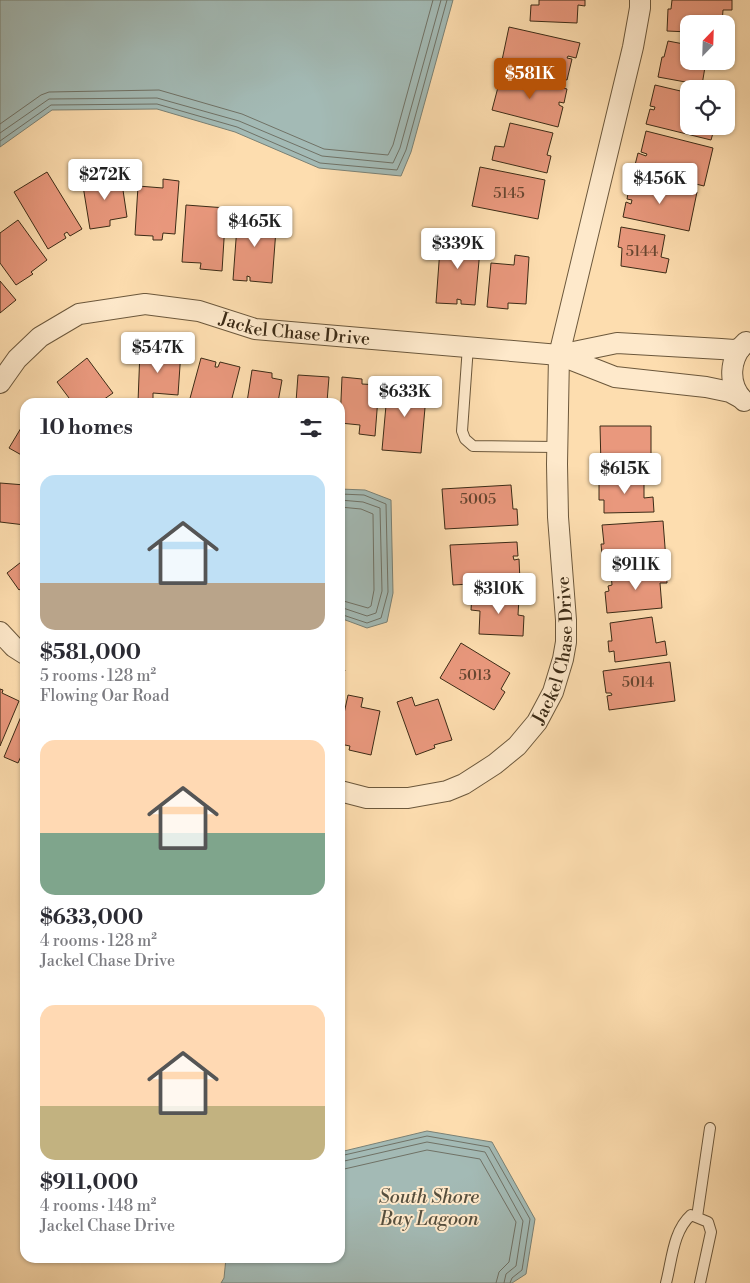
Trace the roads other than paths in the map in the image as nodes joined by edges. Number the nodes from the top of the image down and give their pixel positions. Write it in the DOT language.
graph roads {
  1 [pos="640,0"];
  2 [pos="747,341"];
  3 [pos="468,346"];
  4 [pos="560,355"];
  5 [pos="0,383"];
  6 [pos="745,402"];
  7 [pos="557,447"];
  8 [pos="0,632"];
  9 [pos="20,651"];
  10 [pos="345,792"];
  11 [pos="710,1128"];
  12 [pos="697,1217"];
  13 [pos="666,1283"];
  14 [pos="700,1283"];
  1 -- 4 [label="street"];
  2 -- 4 [label="street, Jackel Chase Drive"];
  2 -- 6 [label="street"];
  3 -- 4 [label="street, Jackel Chase Drive"];
  3 -- 5 [label="street, Jackel Chase Drive"];
  3 -- 7 [label="lane"];
  4 -- 6 [label="street, Jackel Chase Drive"];
  4 -- 7 [label="street, Jackel Chase Drive"];
  7 -- 10 [label="street, Jackel Chase Drive"];
  8 -- 9 [label="street"];
  11 -- 12 [label="lane"];
  12 -- 13 [label="lane"];
  12 -- 14 [label="lane"];
}
